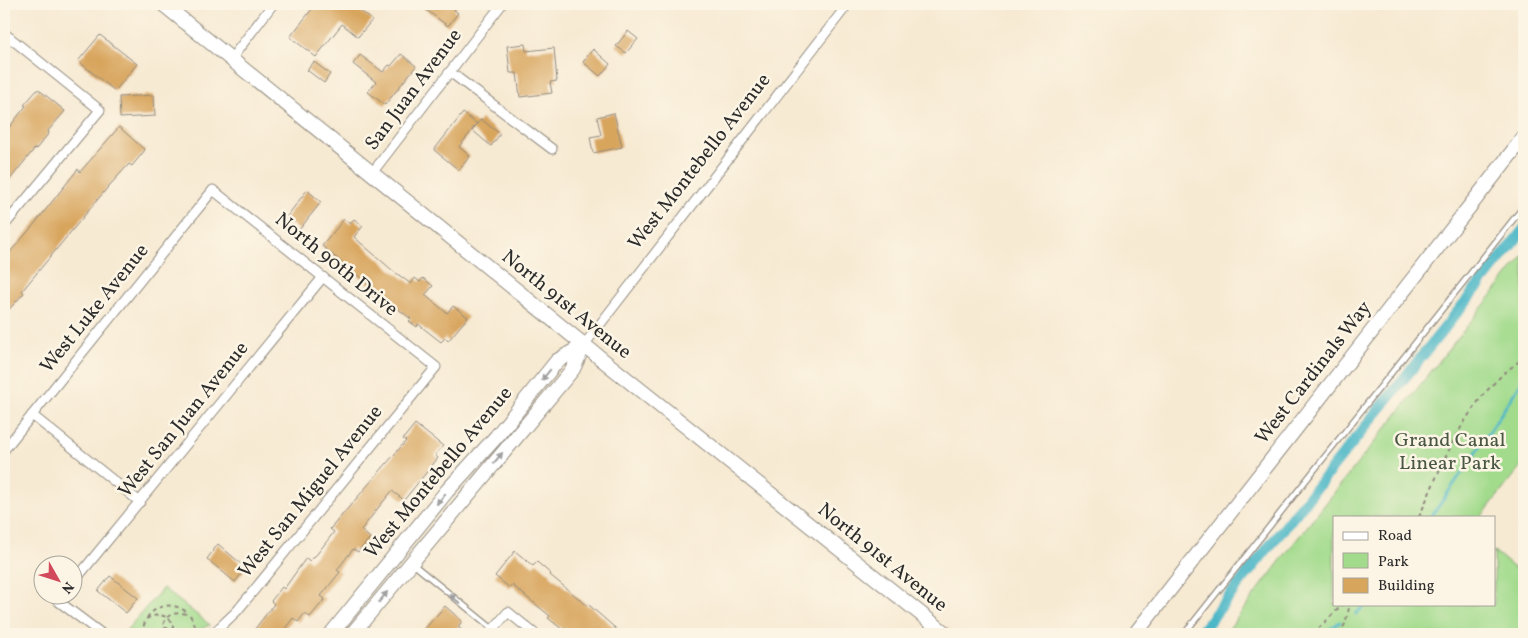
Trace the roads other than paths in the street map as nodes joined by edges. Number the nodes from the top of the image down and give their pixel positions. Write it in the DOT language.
graph roads {
  1 [pos="163,4"];
  2 [pos="273,4"];
  3 [pos="502,4"];
  4 [pos="848,4"];
  5 [pos="4,33"];
  6 [pos="231,59"];
  7 [pos="450,72"];
  8 [pos="1524,137"];
  9 [pos="552,149"];
  10 [pos="372,173"];
  11 [pos="214,190"];
  12 [pos="1524,206"];
  13 [pos="4,226"];
  14 [pos="323,277"];
  15 [pos="584,345"];
  16 [pos="436,367"];
  17 [pos="32,415"];
  18 [pos="4,450"];
  19 [pos="140,502"];
  20 [pos="411,563"];
  21 [pos="82,572"];
  22 [pos="70,606"];
  23 [pos="491,632"];
  24 [pos="102,634"];
  25 [pos="209,634"];
  26 [pos="331,634"];
  27 [pos="352,634"];
  28 [pos="535,634"];
  29 [pos="946,634"];
  30 [pos="1134,634"];
  31 [pos="1184,634"];
  1 -- 6 [label="main road, North 91st Avenue"];
  2 -- 6 [label="street"];
  3 -- 7 [label="street, San Juan Avenue"];
  4 -- 15 [label="street, West Montebello Avenue"];
  5 -- 13 [label="street"];
  6 -- 10 [label="main road, North 91st Avenue"];
  7 -- 9 [label="street"];
  7 -- 10 [label="street, San Juan Avenue"];
  8 -- 30 [label="main road, West Cardinals Way"];
  10 -- 15 [label="main road, North 91st Avenue"];
  11 -- 14 [label="street, North 90th Drive"];
  11 -- 17 [label="street, West Luke Avenue"];
  12 -- 31 [label="lane"];
  14 -- 16 [label="street, North 90th Drive"];
  14 -- 19 [label="street, West San Juan Avenue"];
  20 -- 15 [label="main road, West Montebello Avenue, one-way"];
  15 -- 26 [label="main road, West Montebello Avenue, one-way"];
  15 -- 29 [label="main road, North 91st Avenue"];
  16 -- 25 [label="street, West San Miguel Avenue"];
  17 -- 18 [label="street, West Luke Avenue"];
  17 -- 19 [label="street"];
  19 -- 21 [label="street, West San Juan Avenue"];
  23 -- 20 [label="lane, one-way"];
  27 -- 20 [label="main road, West Montebello Avenue, one-way"];
  22 -- 24 [label="street"];
  23 -- 28 [label="street"];
}
